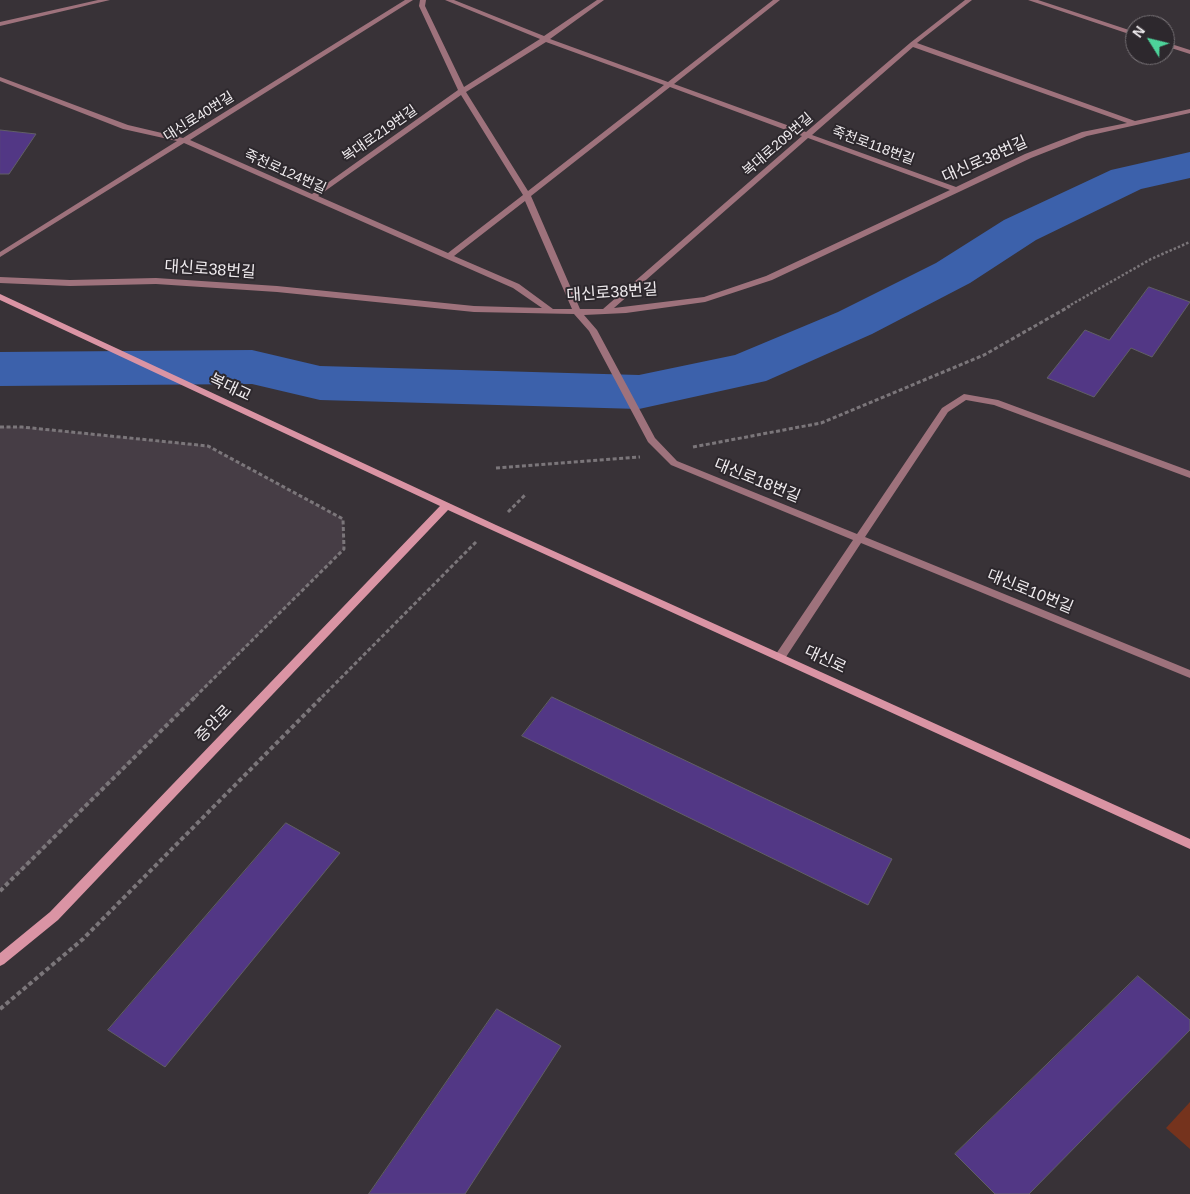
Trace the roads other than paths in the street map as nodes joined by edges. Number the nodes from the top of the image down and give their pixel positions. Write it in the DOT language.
graph roads {
  1 [pos="106,0"];
  2 [pos="410,0"];
  3 [pos="423,0"];
  4 [pos="448,0"];
  5 [pos="602,0"];
  6 [pos="777,0"];
  7 [pos="969,0"];
  8 [pos="1031,0"];
  9 [pos="0,24"];
  10 [pos="1125,31"];
  11 [pos="545,39"];
  12 [pos="912,44"];
  13 [pos="1175,47"];
  14 [pos="1190,52"];
  15 [pos="0,79"];
  16 [pos="670,85"];
  17 [pos="462,91"];
  18 [pos="1190,111"];
  19 [pos="1133,122"];
  20 [pos="807,136"];
  21 [pos="185,141"];
  22 [pos="954,189"];
  23 [pos="527,196"];
  24 [pos="312,197"];
  25 [pos="0,255"];
  26 [pos="448,256"];
  27 [pos="0,280"];
  28 [pos="0,297"];
  29 [pos="551,311"];
  30 [pos="605,311"];
  31 [pos="577,312"];
  32 [pos="1190,474"];
  33 [pos="447,506"];
  34 [pos="859,538"];
  35 [pos="780,657"];
  36 [pos="1190,674"];
  37 [pos="1190,844"];
  38 [pos="0,960"];
  1 -- 9 [label="street"];
  2 -- 21 [label="street, 대신로40번길"];
  3 -- 17 [label="street"];
  4 -- 11 [label="street, 죽천로118번길"];
  5 -- 11 [label="street, 복대로219번길"];
  6 -- 16 [label="street"];
  7 -- 12 [label="street, 복대로209번길"];
  8 -- 10 [label="street"];
  11 -- 16 [label="street, 죽천로118번길"];
  11 -- 17 [label="street, 복대로219번길"];
  12 -- 19 [label="street"];
  12 -- 20 [label="street, 복대로209번길"];
  13 -- 14 [label="street"];
  15 -- 21 [label="street, 죽천로124번길"];
  16 -- 20 [label="street, 죽천로118번길"];
  16 -- 23 [label="street"];
  17 -- 23 [label="street"];
  17 -- 24 [label="street, 복대로219번길"];
  18 -- 19 [label="street, 대신로38번길"];
  19 -- 22 [label="street, 대신로38번길"];
  20 -- 22 [label="street, 죽천로118번길"];
  20 -- 30 [label="street, 복대로209번길"];
  21 -- 24 [label="street, 죽천로124번길"];
  21 -- 25 [label="street, 대신로40번길"];
  22 -- 30 [label="street, 대신로38번길"];
  23 -- 26 [label="street"];
  23 -- 31 [label="street, 대신로18번길"];
  24 -- 26 [label="street, 죽천로124번길"];
  26 -- 29 [label="street, 죽천로124번길"];
  27 -- 29 [label="street, 대신로38번길"];
  28 -- 33 [label="street, 복대교"];
  29 -- 31 [label="street, 대신로38번길"];
  30 -- 31 [label="street, 대신로38번길"];
  31 -- 34 [label="street, 대신로18번길"];
  32 -- 34 [label="street"];
  33 -- 35 [label="street, 대신로"];
  33 -- 38 [label="street, 증안로"];
  34 -- 35 [label="street"];
  34 -- 36 [label="street, 대신로10번길"];
  35 -- 37 [label="street, 대신로"];
}
